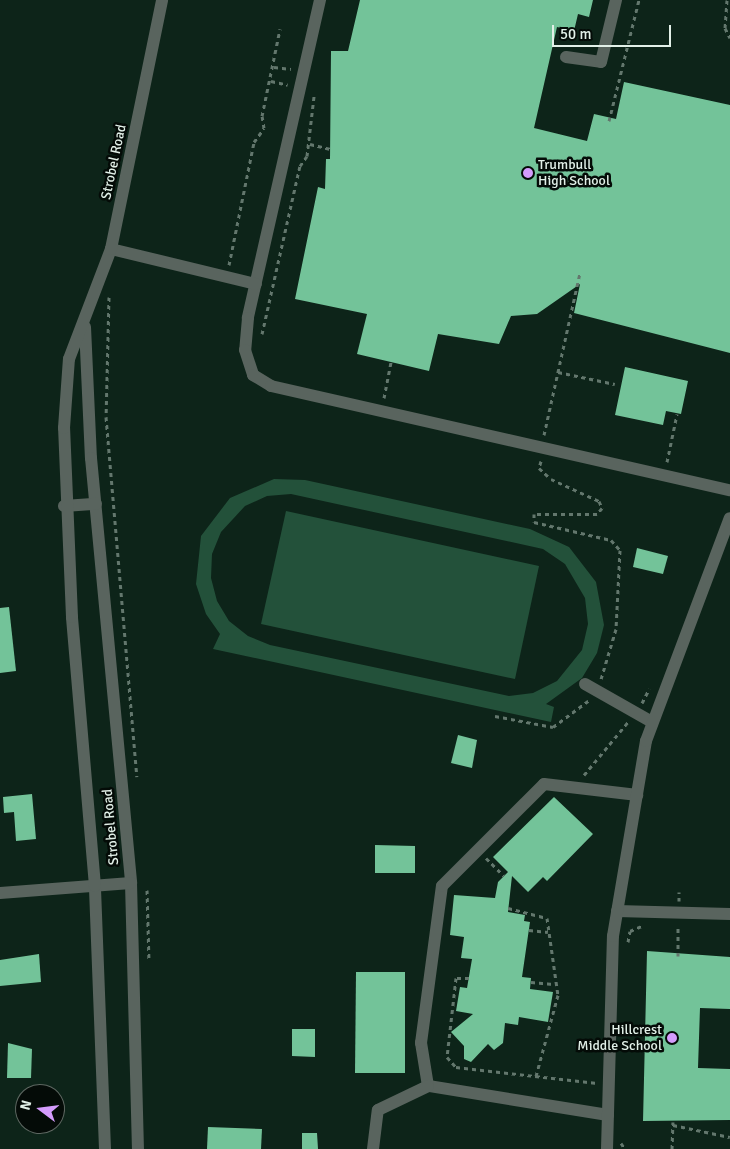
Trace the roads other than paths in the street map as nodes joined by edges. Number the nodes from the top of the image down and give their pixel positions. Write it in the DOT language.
graph roads {
  1 [pos="162,0"];
  2 [pos="320,0"];
  3 [pos="616,0"];
  4 [pos="566,57"];
  5 [pos="111,249"];
  6 [pos="256,284"];
  7 [pos="85,327"];
  8 [pos="730,490"];
  9 [pos="96,504"];
  10 [pos="64,506"];
  11 [pos="730,518"];
  12 [pos="590,687"];
  13 [pos="650,721"];
  14 [pos="637,795"];
  15 [pos="131,883"];
  16 [pos="95,886"];
  17 [pos="0,893"];
  18 [pos="617,911"];
  19 [pos="730,914"];
  20 [pos="428,1086"];
  21 [pos="608,1115"];
  22 [pos="105,1149"];
  23 [pos="138,1149"];
  24 [pos="374,1149"];
  25 [pos="608,1149"];
  1 -- 5 [label="street, Strobel Road"];
  2 -- 6 [label="street"];
  3 -- 4 [label="street"];
  5 -- 6 [label="street"];
  5 -- 7 [label="street, Strobel Road"];
  6 -- 8 [label="street"];
  7 -- 9 [label="street, Strobel Road"];
  7 -- 10 [label="street, Strobel Road"];
  9 -- 10 [label="street"];
  9 -- 15 [label="street, Strobel Road"];
  10 -- 16 [label="street, Strobel Road"];
  11 -- 13 [label="street"];
  12 -- 13 [label="street"];
  13 -- 14 [label="street"];
  14 -- 18 [label="street"];
  14 -- 20 [label="street"];
  15 -- 16 [label="street"];
  15 -- 23 [label="street, Strobel Road"];
  16 -- 17 [label="street"];
  16 -- 22 [label="street, Strobel Road"];
  18 -- 19 [label="street"];
  18 -- 21 [label="street"];
  20 -- 21 [label="street"];
  20 -- 24 [label="street"];
  21 -- 25 [label="street"];
}
